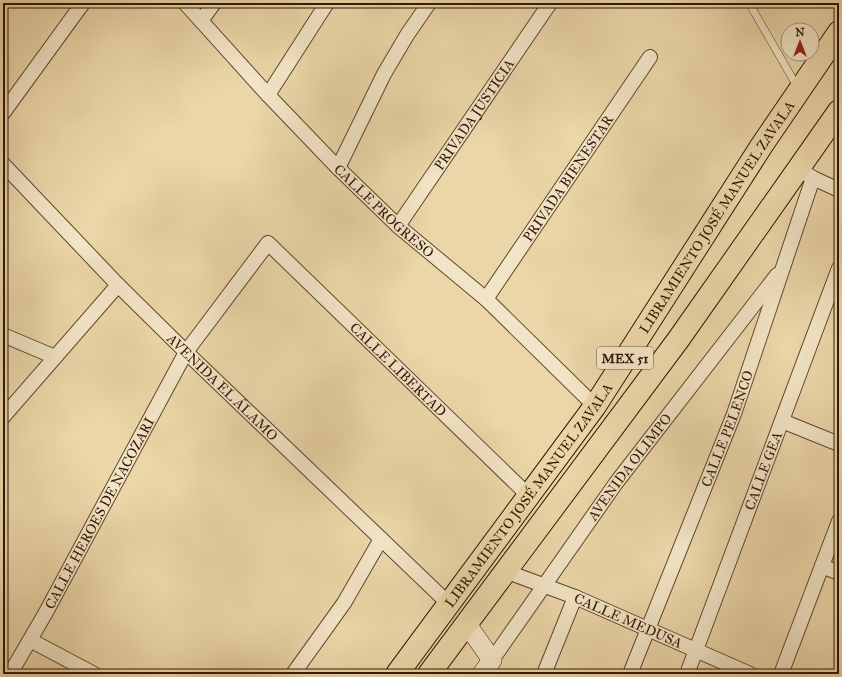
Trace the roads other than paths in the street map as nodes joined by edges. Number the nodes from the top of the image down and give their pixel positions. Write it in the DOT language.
graph roads {
  1 [pos="83,3"];
  2 [pos="185,3"];
  3 [pos="214,3"];
  4 [pos="327,3"];
  5 [pos="429,3"];
  6 [pos="550,3"];
  7 [pos="749,3"];
  8 [pos="201,21"];
  9 [pos="839,32"];
  10 [pos="839,49"];
  11 [pos="650,57"];
  12 [pos="812,72"];
  13 [pos="800,90"];
  14 [pos="268,95"];
  15 [pos="839,111"];
  16 [pos="3,113"];
  17 [pos="3,164"];
  18 [pos="338,168"];
  19 [pos="806,173"];
  20 [pos="839,190"];
  21 [pos="398,226"];
  22 [pos="268,244"];
  23 [pos="784,265"];
  24 [pos="839,268"];
  25 [pos="118,285"];
  26 [pos="486,300"];
  27 [pos="3,335"];
  28 [pos="186,352"];
  29 [pos="55,357"];
  30 [pos="595,406"];
  31 [pos="3,417"];
  32 [pos="782,421"];
  33 [pos="839,444"];
  34 [pos="529,496"];
  35 [pos="839,521"];
  36 [pos="381,539"];
  37 [pos="822,566"];
  38 [pos="505,571"];
  39 [pos="839,573"];
  40 [pos="545,585"];
  41 [pos="575,597"];
  42 [pos="448,604"];
  43 [pos="466,623"];
  44 [pos="647,629"];
  45 [pos="30,640"];
  46 [pos="695,651"];
  47 [pos="487,667"];
  48 [pos="10,674"];
  49 [pos="94,674"];
  50 [pos="293,674"];
  51 [pos="397,674"];
  52 [pos="429,674"];
  53 [pos="544,674"];
  54 [pos="630,674"];
  55 [pos="687,674"];
  56 [pos="750,674"];
  57 [pos="781,674"];
  1 -- 16 [label="street"];
  2 -- 8 [label="street, CALLE PROGRESO"];
  3 -- 8 [label="street"];
  4 -- 14 [label="street"];
  5 -- 18 [label="street"];
  6 -- 21 [label="street, PRIVADA JUSTICIA"];
  7 -- 13 [label="lane"];
  8 -- 14 [label="street, CALLE PROGRESO"];
  9 -- 12 [label="main road, LIBRAMIENTO JOSÉ MANUEL ZAVALA / MEX 51"];
  10 -- 12 [label="main road"];
  11 -- 26 [label="street, PRIVADA BIENESTAR"];
  12 -- 13 [label="main road, LIBRAMIENTO JOSÉ MANUEL ZAVALA / MEX 51"];
  13 -- 30 [label="main road, LIBRAMIENTO JOSÉ MANUEL ZAVALA / MEX 51"];
  14 -- 18 [label="street, CALLE PROGRESO"];
  15 -- 19 [label="main road, LIBRAMIENTO JOSÉ MANUEL ZAVALA / MEX 51"];
  17 -- 25 [label="street, AVENIDA EL ÁLAMO"];
  18 -- 21 [label="street, CALLE PROGRESO"];
  19 -- 20 [label="street"];
  19 -- 23 [label="street, CALLE PELENCO"];
  19 -- 38 [label="main road, LIBRAMIENTO JOSÉ MANUEL ZAVALA / MEX 51"];
  21 -- 26 [label="street, CALLE PROGRESO"];
  22 -- 28 [label="street, CALLE HEROES DE NACOZARI"];
  22 -- 34 [label="street, CALLE LIBERTAD"];
  23 -- 40 [label="street, AVENIDA OLIMPO"];
  23 -- 44 [label="street, CALLE PELENCO"];
  24 -- 32 [label="street, CALLE GEA"];
  25 -- 28 [label="street, AVENIDA EL ÁLAMO"];
  25 -- 29 [label="street"];
  26 -- 30 [label="street, CALLE PROGRESO"];
  27 -- 29 [label="street"];
  28 -- 36 [label="street, AVENIDA EL ÁLAMO"];
  28 -- 45 [label="street, CALLE HEROES DE NACOZARI"];
  29 -- 31 [label="street"];
  30 -- 34 [label="main road, LIBRAMIENTO JOSÉ MANUEL ZAVALA / MEX 51"];
  32 -- 33 [label="street"];
  32 -- 46 [label="street, CALLE GEA"];
  34 -- 42 [label="main road, LIBRAMIENTO JOSÉ MANUEL ZAVALA / MEX 51"];
  35 -- 37 [label="street"];
  36 -- 42 [label="street, AVENIDA EL ÁLAMO"];
  36 -- 50 [label="street"];
  37 -- 39 [label="street"];
  37 -- 57 [label="street"];
  38 -- 40 [label="street, CALLE MEDUSA"];
  38 -- 43 [label="main road, LIBRAMIENTO JOSÉ MANUEL ZAVALA / MEX 51"];
  40 -- 41 [label="street, CALLE MEDUSA"];
  40 -- 47 [label="street, AVENIDA OLIMPO"];
  41 -- 44 [label="street, CALLE MEDUSA"];
  41 -- 53 [label="street"];
  42 -- 51 [label="main road, LIBRAMIENTO JOSÉ MANUEL ZAVALA / MEX 51"];
  43 -- 47 [label="street"];
  43 -- 52 [label="main road, LIBRAMIENTO JOSÉ MANUEL ZAVALA / MEX 51"];
  44 -- 46 [label="street, CALLE MEDUSA"];
  44 -- 54 [label="street, CALLE PELENCO"];
  45 -- 48 [label="street, CALLE HEROES DE NACOZARI"];
  45 -- 49 [label="street"];
  46 -- 55 [label="street, CALLE GEA"];
  46 -- 56 [label="street, CALLE MEDUSA"];
}
